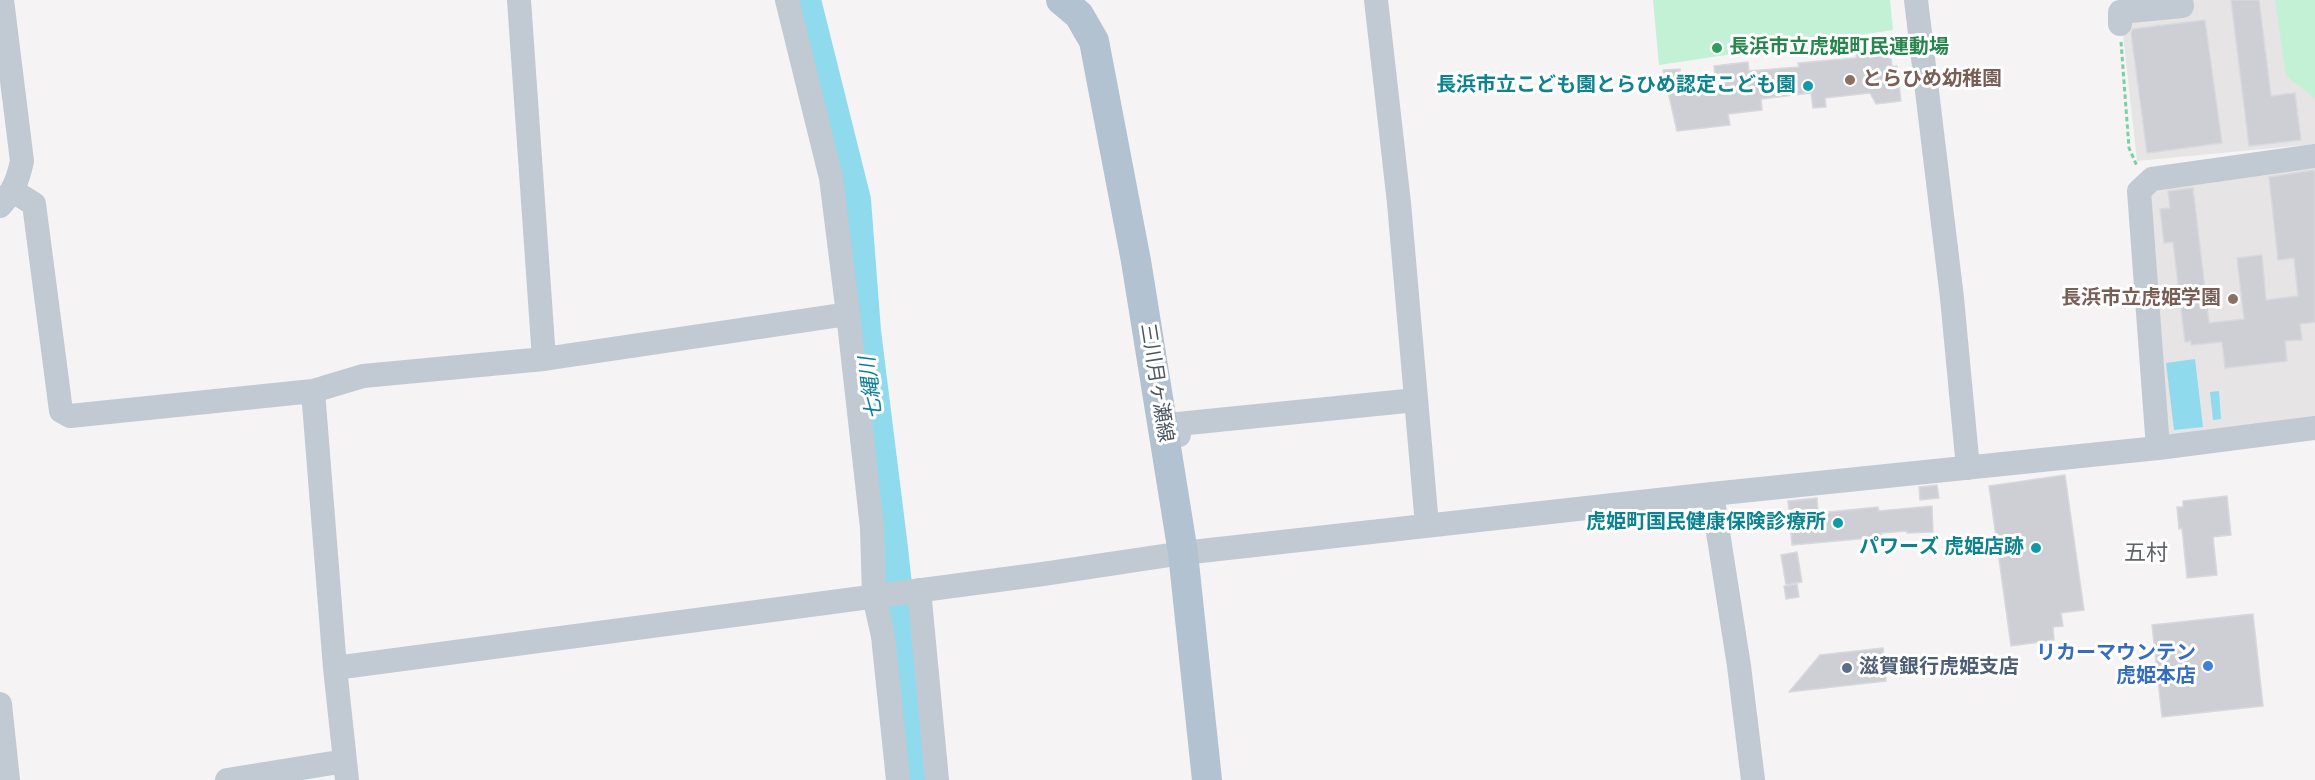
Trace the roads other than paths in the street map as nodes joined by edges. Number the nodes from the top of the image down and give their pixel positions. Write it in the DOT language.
graph roads {
  1 [pos="2,0"];
  2 [pos="519,0"];
  3 [pos="787,0"];
  4 [pos="1061,0"];
  5 [pos="1376,0"];
  6 [pos="1916,0"];
  7 [pos="2181,0"];
  8 [pos="2120,24"];
  9 [pos="2315,156"];
  10 [pos="7,199"];
  11 [pos="848,314"];
  12 [pos="544,359"];
  13 [pos="313,391"];
  14 [pos="1416,400"];
  15 [pos="2315,428"];
  16 [pos="1164,437"];
  17 [pos="2158,448"];
  18 [pos="1968,468"];
  19 [pos="1712,494"];
  20 [pos="1427,525"];
  21 [pos="1183,552"];
  22 [pos="919,590"];
  23 [pos="874,596"];
  24 [pos="334,668"];
  25 [pos="0,704"];
  26 [pos="346,771"];
  27 [pos="8,780"];
  28 [pos="227,780"];
  29 [pos="898,780"];
  30 [pos="937,780"];
  31 [pos="1207,780"];
  32 [pos="1753,780"];
  1 -- 10 [label="street"];
  2 -- 12 [label="street"];
  3 -- 11 [label="street"];
  4 -- 16 [label="main road, 三川月ヶ瀬線"];
  5 -- 14 [label="street"];
  6 -- 18 [label="street"];
  7 -- 8 [label="street"];
  9 -- 17 [label="street"];
  10 -- 13 [label="street"];
  11 -- 12 [label="street"];
  11 -- 23 [label="street"];
  12 -- 13 [label="street"];
  13 -- 24 [label="street"];
  14 -- 16 [label="street"];
  14 -- 20 [label="street"];
  15 -- 17 [label="street"];
  16 -- 21 [label="main road, 三川月ヶ瀬線"];
  17 -- 18 [label="street"];
  18 -- 19 [label="street"];
  19 -- 20 [label="street"];
  19 -- 32 [label="street"];
  20 -- 21 [label="street"];
  21 -- 22 [label="street"];
  21 -- 31 [label="main road, 三川月ヶ瀬線"];
  22 -- 23 [label="street"];
  22 -- 30 [label="street"];
  23 -- 24 [label="street"];
  23 -- 29 [label="street"];
  24 -- 26 [label="street"];
  25 -- 27 [label="street"];
  26 -- 28 [label="street"];
}
